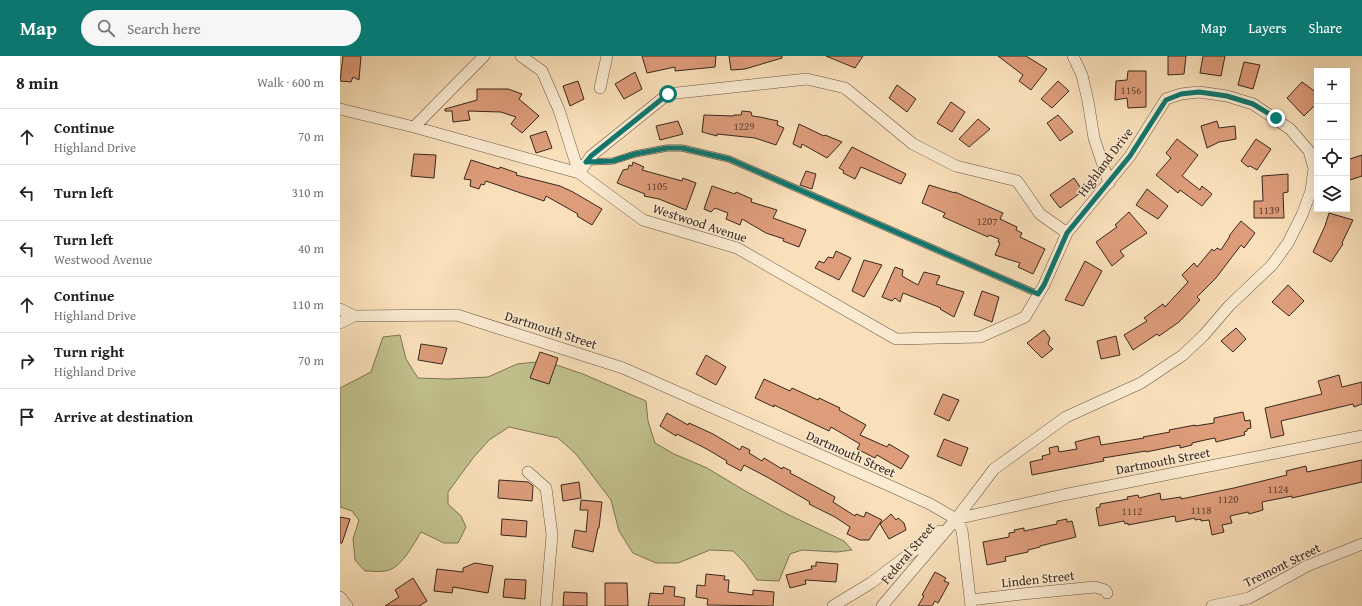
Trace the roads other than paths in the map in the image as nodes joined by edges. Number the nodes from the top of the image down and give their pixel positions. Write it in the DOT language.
graph roads {
  1 [pos="484,56"];
  2 [pos="521,56"];
  3 [pos="607,56"];
  4 [pos="1073,56"];
  5 [pos="600,88"];
  6 [pos="340,109"];
  7 [pos="414,127"];
  8 [pos="586,162"];
  9 [pos="579,173"];
  10 [pos="1109,183"];
  11 [pos="1067,233"];
  12 [pos="1038,294"];
  13 [pos="340,309"];
  14 [pos="354,316"];
  15 [pos="340,323"];
  16 [pos="1362,436"];
  17 [pos="528,472"];
  18 [pos="956,518"];
  19 [pos="1362,544"];
  20 [pos="1107,593"];
  21 [pos="340,597"];
  22 [pos="970,603"];
  23 [pos="347,606"];
  24 [pos="546,606"];
  25 [pos="833,606"];
  26 [pos="882,606"];
  27 [pos="1212,606"];
  1 -- 7 [label="street"];
  2 -- 9 [label="street"];
  3 -- 5 [label="street"];
  4 -- 10 [label="street"];
  6 -- 7 [label="street, Westwood Avenue"];
  7 -- 9 [label="street, Westwood Avenue"];
  8 -- 9 [label="street"];
  8 -- 11 [label="street"];
  8 -- 12 [label="lane"];
  9 -- 12 [label="street, Westwood Avenue"];
  10 -- 11 [label="street, Highland Drive"];
  10 -- 18 [label="street, Highland Drive"];
  11 -- 12 [label="street, Westwood Avenue"];
  13 -- 14 [label="street"];
  14 -- 15 [label="street, Dartmouth Street"];
  14 -- 18 [label="street, Dartmouth Street"];
  16 -- 18 [label="street, Dartmouth Street"];
  17 -- 24 [label="street"];
  18 -- 22 [label="street"];
  18 -- 25 [label="street"];
  18 -- 26 [label="street, Federal Street"];
  19 -- 27 [label="street, Tremont Street"];
  20 -- 22 [label="street, Linden Street"];
  21 -- 23 [label="street"];
}
